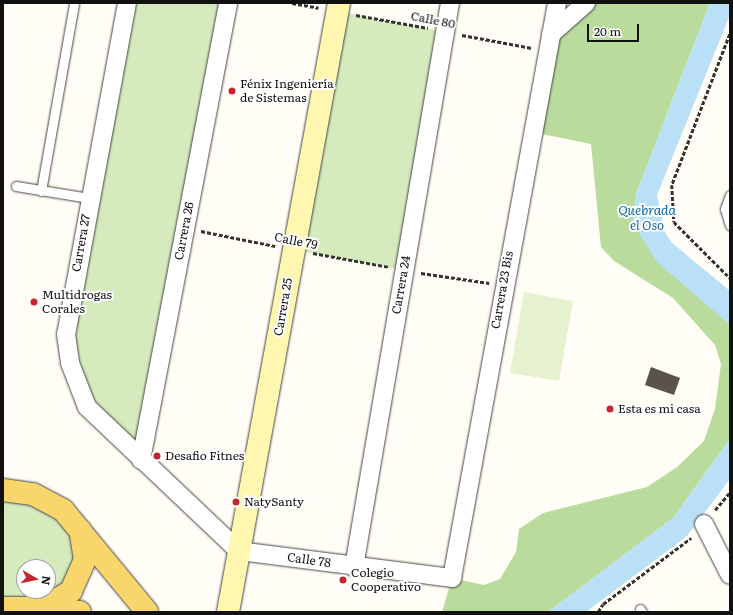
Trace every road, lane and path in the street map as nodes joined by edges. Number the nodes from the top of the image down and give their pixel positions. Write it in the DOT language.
graph roads {
  1 [pos="74,3"];
  2 [pos="127,3"];
  3 [pos="228,3"];
  4 [pos="292,3"];
  5 [pos="450,3"];
  6 [pos="557,3"];
  7 [pos="586,3"];
  8 [pos="338,7"];
  9 [pos="445,32"];
  10 [pos="730,34"];
  11 [pos="549,42"];
  12 [pos="16,186"];
  13 [pos="41,191"];
  14 [pos="730,196"];
  15 [pos="89,198"];
  16 [pos="730,225"];
  17 [pos="185,228"];
  18 [pos="294,250"];
  19 [pos="403,270"];
  20 [pos="730,278"];
  21 [pos="502,286"];
  22 [pos="141,460"];
  23 [pos="3,474"];
  24 [pos="10,490"];
  25 [pos="730,492"];
  26 [pos="704,524"];
  27 [pos="79,527"];
  28 [pos="238,550"];
  29 [pos="354,567"];
  30 [pos="730,575"];
  31 [pos="452,578"];
  32 [pos="3,608"];
  33 [pos="42,608"];
  34 [pos="80,612"];
  35 [pos="147,612"];
  36 [pos="228,612"];
  37 [pos="598,612"];
  1 -- 13 [label="lane"];
  2 -- 15 [label="street, Carrera 27"];
  3 -- 17 [label="street, Carrera 26"];
  4 -- 8 [label="path, Calle 80"];
  5 -- 9 [label="street, Carrera 24"];
  6 -- 11 [label="street, Carrera 23 Bis"];
  7 -- 11 [label="street"];
  8 -- 9 [label="path, Calle 80"];
  8 -- 18 [label="street, Carrera 25"];
  9 -- 11 [label="path, Calle 80"];
  9 -- 19 [label="street, Carrera 24"];
  10 -- 20 [label="path"];
  11 -- 21 [label="street, Carrera 23 Bis"];
  12 -- 13 [label="lane"];
  13 -- 15 [label="lane"];
  14 -- 16 [label="lane"];
  15 -- 22 [label="street, Carrera 27"];
  17 -- 18 [label="path, Calle 79"];
  17 -- 22 [label="street, Carrera 26"];
  18 -- 19 [label="path, Calle 79"];
  18 -- 28 [label="street, Carrera 25"];
  19 -- 21 [label="path, Calle 79"];
  19 -- 29 [label="street, Carrera 24"];
  21 -- 31 [label="street, Carrera 23 Bis"];
  22 -- 28 [label="street, Carrera 27"];
  23 -- 24 [label="main road"];
  24 -- 27 [label="main road"];
  25 -- 26 [label="path"];
  26 -- 30 [label="street"];
  26 -- 37 [label="path"];
  27 -- 33 [label="main road"];
  27 -- 35 [label="main road"];
  28 -- 29 [label="street, Calle 78"];
  28 -- 36 [label="street, Carrera 25"];
  29 -- 31 [label="street, Calle 78"];
  32 -- 33 [label="main road"];
  33 -- 34 [label="main road"];
}
